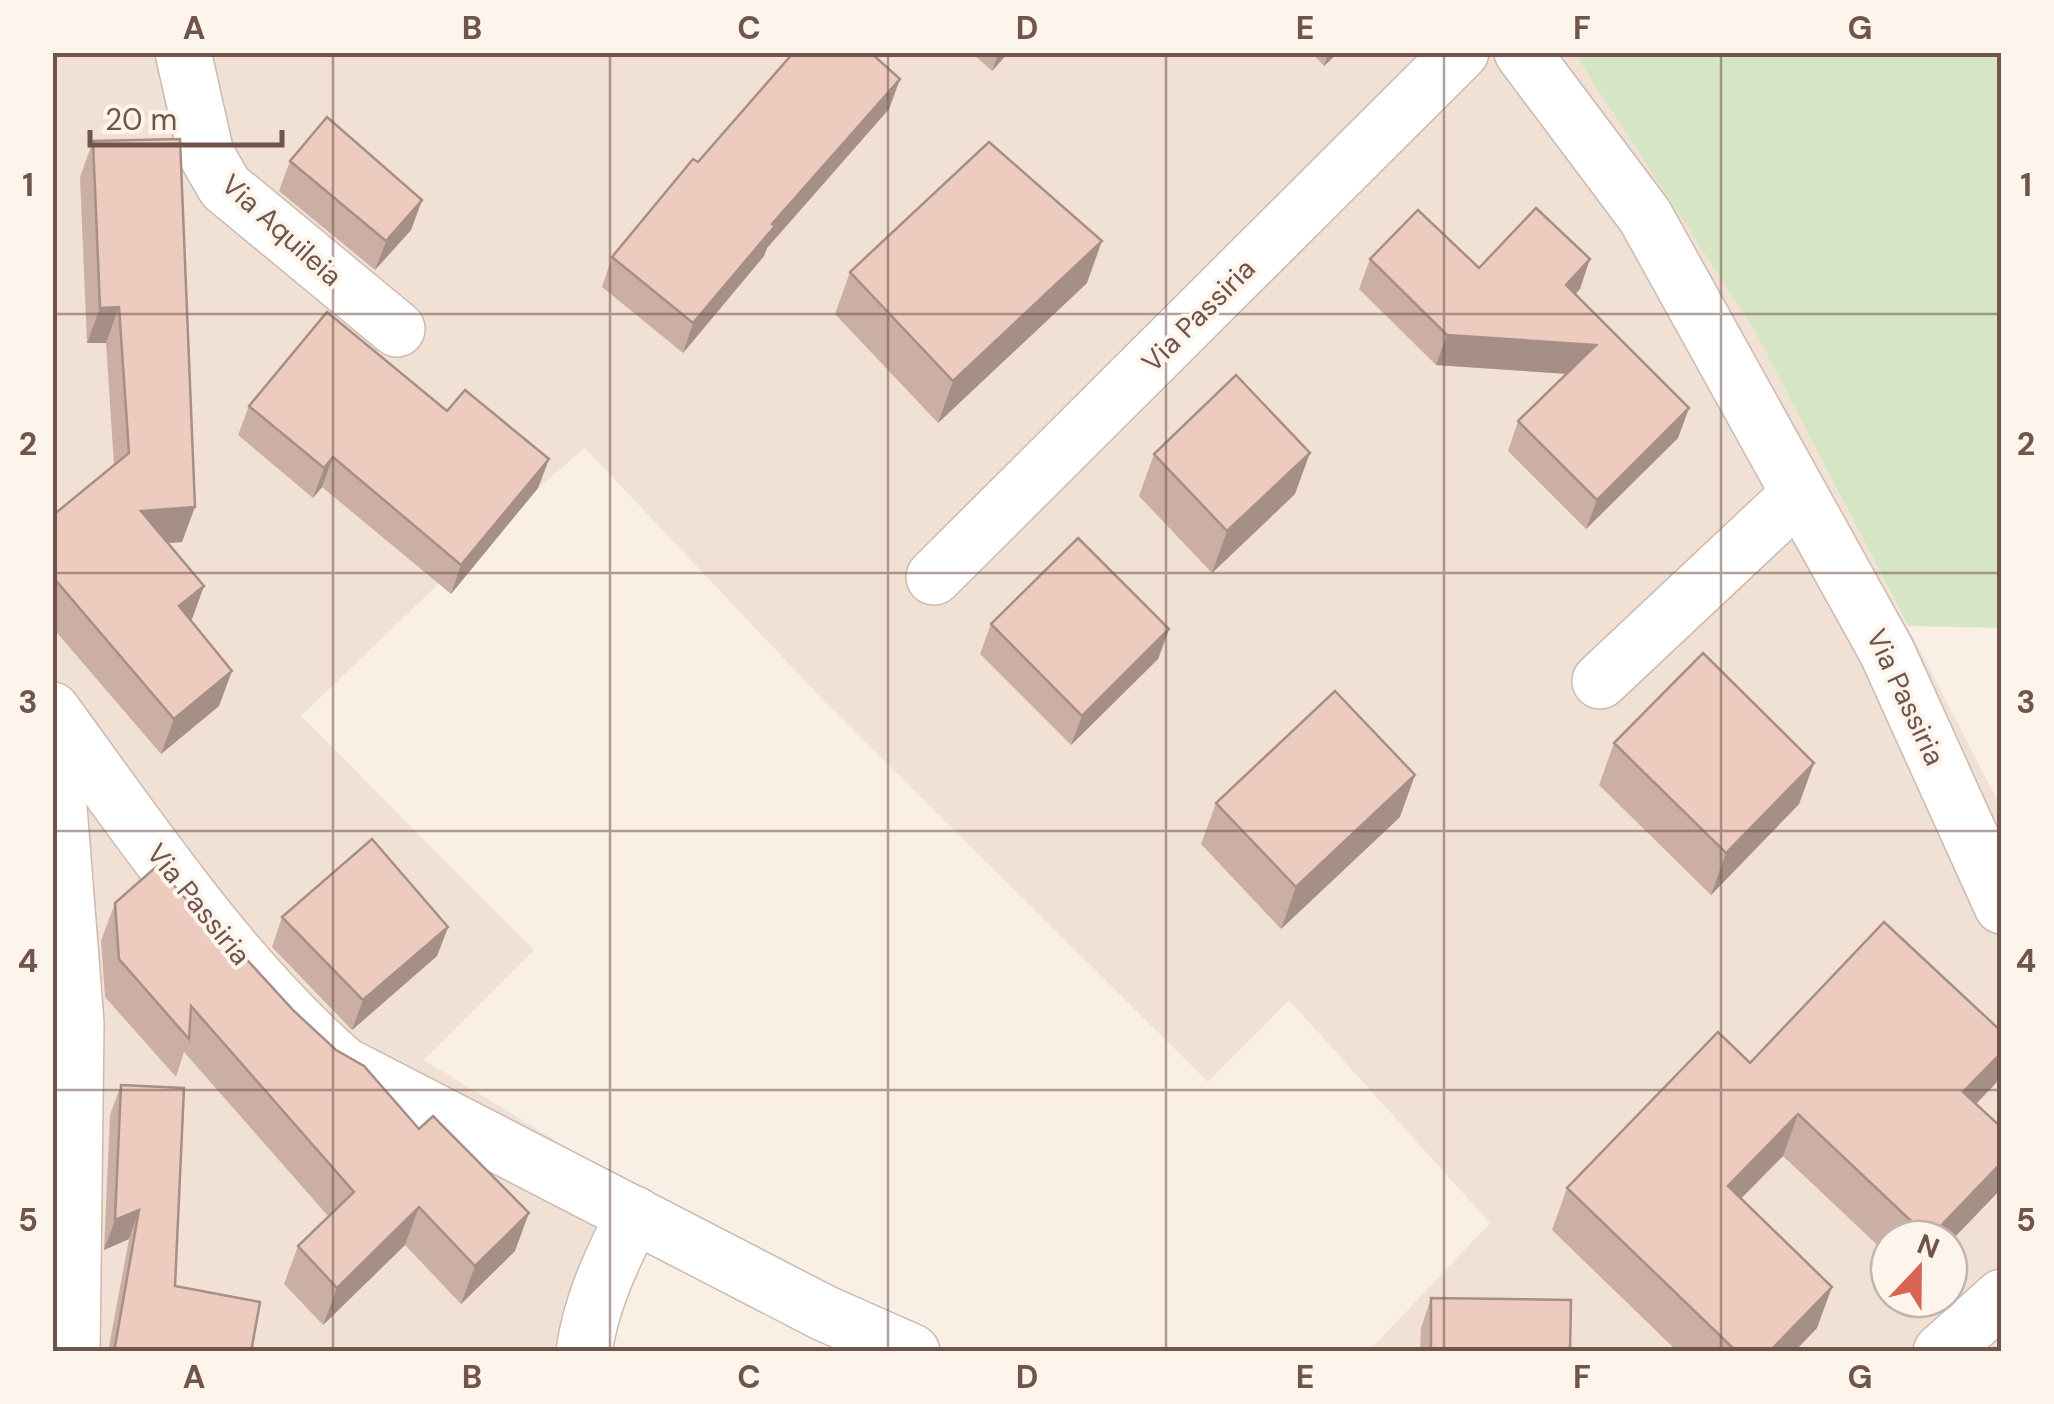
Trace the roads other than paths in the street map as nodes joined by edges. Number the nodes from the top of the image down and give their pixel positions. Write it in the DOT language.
graph roads {
  1 [pos="182,52"];
  2 [pos="1462,52"];
  3 [pos="1522,52"];
  4 [pos="397,330"];
  5 [pos="1799,494"];
  6 [pos="934,576"];
  7 [pos="1600,681"];
  8 [pos="52,710"];
  9 [pos="52,718"];
  10 [pos="2002,906"];
  11 [pos="634,1214"];
  12 [pos="2002,1296"];
  13 [pos="72,1352"];
  14 [pos="584,1352"];
  15 [pos="912,1352"];
  16 [pos="1941,1352"];
  1 -- 4 [label="street, Via Aquileia"];
  2 -- 6 [label="street, Via Passiria"];
  3 -- 5 [label="street, Via Passiria"];
  5 -- 7 [label="street"];
  5 -- 10 [label="street, Via Passiria"];
  8 -- 11 [label="street, Via Passiria"];
  9 -- 13 [label="street"];
  11 -- 14 [label="street"];
  11 -- 15 [label="street, Via Passiria"];
  12 -- 16 [label="street"];
}
